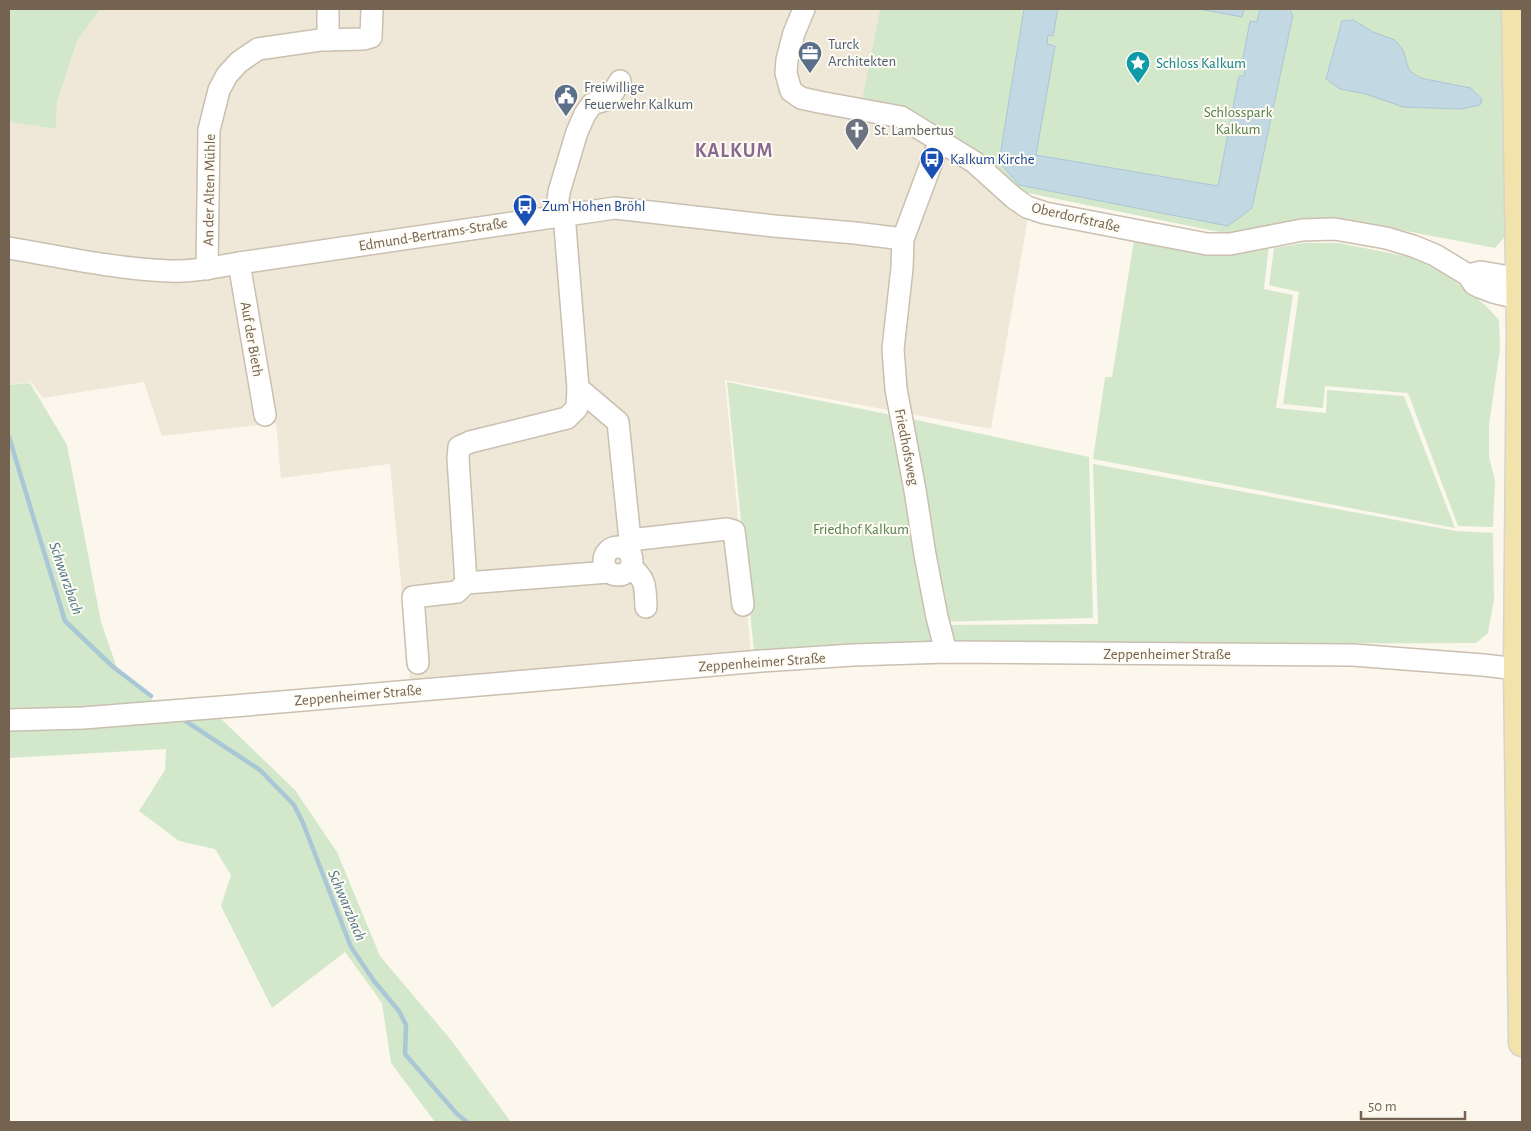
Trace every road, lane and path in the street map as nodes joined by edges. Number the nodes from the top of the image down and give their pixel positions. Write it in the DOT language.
graph roads {
  1 [pos="328,9"];
  2 [pos="372,9"];
  3 [pos="804,9"];
  4 [pos="1515,15"];
  5 [pos="328,40"];
  6 [pos="620,81"];
  7 [pos="940,140"];
  8 [pos="560,215"];
  9 [pos="903,239"];
  10 [pos="9,248"];
  11 [pos="239,263"];
  12 [pos="208,269"];
  13 [pos="1521,289"];
  14 [pos="578,388"];
  15 [pos="265,415"];
  16 [pos="630,554"];
  17 [pos="466,583"];
  18 [pos="743,605"];
  19 [pos="646,607"];
  20 [pos="946,652"];
  21 [pos="418,663"];
  22 [pos="1520,669"];
  23 [pos="9,720"];
  24 [pos="1522,1043"];
  1 -- 5 [label="street"];
  2 -- 5 [label="street, An der Alten Mühle"];
  3 -- 7 [label="street, Oberdorfstraße"];
  4 -- 13 [label="main road"];
  5 -- 12 [label="street, An der Alten Mühle"];
  6 -- 8 [label="street"];
  7 -- 9 [label="street"];
  7 -- 13 [label="street, Oberdorfstraße"];
  8 -- 9 [label="street, Edmund-Bertrams-Straße"];
  8 -- 11 [label="street, Edmund-Bertrams-Straße"];
  8 -- 14 [label="street"];
  9 -- 20 [label="street, Friedhofsweg"];
  10 -- 12 [label="street, Edmund-Bertrams-Straße"];
  11 -- 12 [label="street, Edmund-Bertrams-Straße"];
  11 -- 15 [label="street, Auf der Bieth"];
  13 -- 22 [label="main road"];
  14 -- 16 [label="street"];
  14 -- 17 [label="street"];
  16 -- 17 [label="street"];
  16 -- 18 [label="street"];
  16 -- 19 [label="street"];
  17 -- 21 [label="street"];
  20 -- 22 [label="street, Zeppenheimer Straße"];
  20 -- 23 [label="street, Zeppenheimer Straße"];
  22 -- 24 [label="main road"];
}
